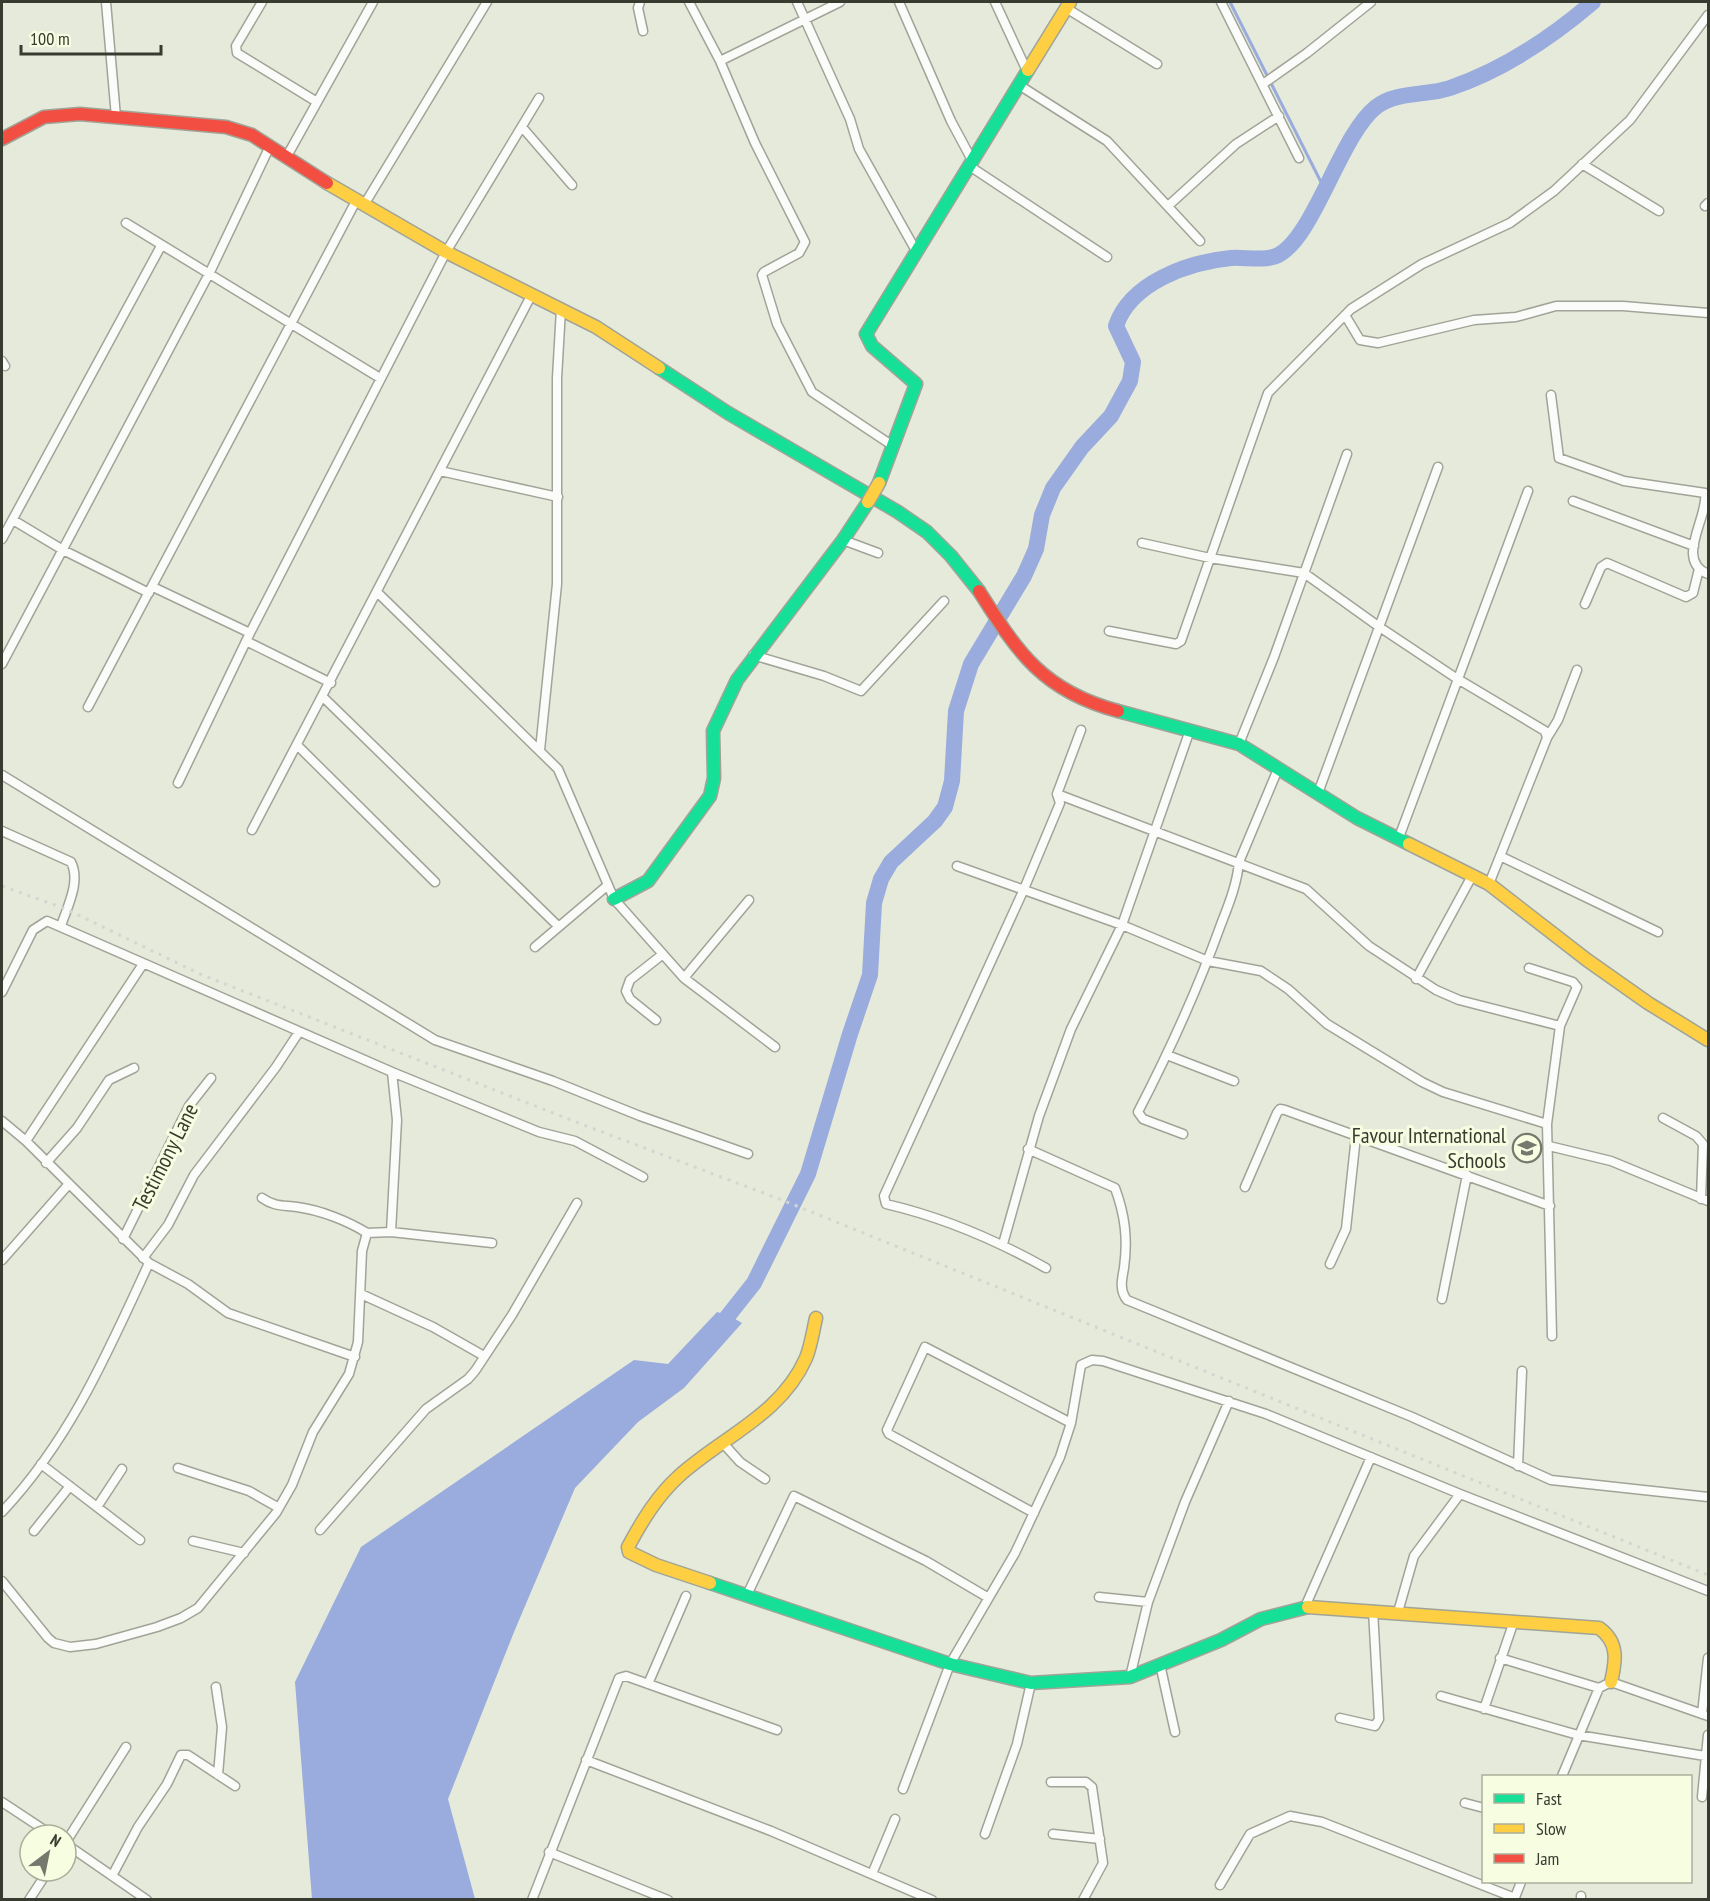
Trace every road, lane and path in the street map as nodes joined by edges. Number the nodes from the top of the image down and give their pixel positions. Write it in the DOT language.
graph roads {
  1 [pos="106,2"];
  2 [pos="262,2"];
  3 [pos="373,2"];
  4 [pos="487,2"];
  5 [pos="640,2"];
  6 [pos="689,2"];
  7 [pos="797,2"];
  8 [pos="840,2"];
  9 [pos="899,2"];
  10 [pos="995,2"];
  11 [pos="1221,2"];
  12 [pos="1371,2"];
  13 [pos="1068,5"];
  14 [pos="1708,15"];
  15 [pos="805,18"];
  16 [pos="643,31"];
  17 [pos="720,61"];
  18 [pos="1157,64"];
  19 [pos="1027,71"];
  20 [pos="1267,82"];
  21 [pos="1019,85"];
  22 [pos="539,98"];
  23 [pos="317,102"];
  24 [pos="1279,116"];
  25 [pos="116,117"];
  26 [pos="522,127"];
  27 [pos="2,139"];
  28 [pos="270,146"];
  29 [pos="287,156"];
  30 [pos="1299,158"];
  31 [pos="972,164"];
  32 [pos="1582,164"];
  33 [pos="572,185"];
  34 [pos="360,203"];
  35 [pos="1168,206"];
  36 [pos="1659,211"];
  37 [pos="126,223"];
  38 [pos="1200,241"];
  39 [pos="161,246"];
  40 [pos="915,249"];
  41 [pos="446,252"];
  42 [pos="1107,257"];
  43 [pos="210,272"];
  44 [pos="532,294"];
  45 [pos="561,309"];
  46 [pos="1708,313"];
  47 [pos="1345,315"];
  48 [pos="291,323"];
  49 [pos="380,378"];
  50 [pos="1551,395"];
  51 [pos="893,446"];
  52 [pos="1347,454"];
  53 [pos="1438,467"];
  54 [pos="440,471"];
  55 [pos="1528,491"];
  56 [pos="558,497"];
  57 [pos="1573,501"];
  58 [pos="13,520"];
  59 [pos="3,531"];
  60 [pos="843,540"];
  61 [pos="1142,543"];
  62 [pos="1694,546"];
  63 [pos="63,550"];
  64 [pos="878,553"];
  65 [pos="1210,558"];
  66 [pos="1699,569"];
  67 [pos="1304,573"];
  68 [pos="1708,574"];
  69 [pos="151,590"];
  70 [pos="377,592"];
  71 [pos="945,601"];
  72 [pos="1585,604"];
  73 [pos="1378,626"];
  74 [pos="1109,631"];
  75 [pos="248,637"];
  76 [pos="753,655"];
  77 [pos="2,664"];
  78 [pos="1577,670"];
  79 [pos="1456,678"];
  80 [pos="331,683"];
  81 [pos="323,697"];
  82 [pos="88,707"];
  83 [pos="1081,730"];
  84 [pos="1190,730"];
  85 [pos="1547,738"];
  86 [pos="1239,744"];
  87 [pos="297,745"];
  88 [pos="540,750"];
  89 [pos="1278,769"];
  90 [pos="2,775"];
  91 [pos="178,783"];
  92 [pos="1057,794"];
  93 [pos="1318,794"];
  94 [pos="252,830"];
  95 [pos="2,831"];
  96 [pos="1153,831"];
  97 [pos="1398,840"];
  98 [pos="1500,856"];
  99 [pos="1239,862"];
  100 [pos="957,866"];
  101 [pos="1472,876"];
  102 [pos="435,882"];
  103 [pos="1489,884"];
  104 [pos="608,885"];
  105 [pos="1024,889"];
  106 [pos="614,899"];
  107 [pos="749,900"];
  108 [pos="1122,925"];
  109 [pos="61,926"];
  110 [pos="558,926"];
  111 [pos="1658,932"];
  112 [pos="535,947"];
  113 [pos="663,954"];
  114 [pos="1208,961"];
  115 [pos="143,964"];
  116 [pos="1529,968"];
  117 [pos="684,978"];
  118 [pos="1416,979"];
  119 [pos="2,992"];
  120 [pos="656,1020"];
  121 [pos="1560,1026"];
  122 [pos="299,1032"];
  123 [pos="1708,1040"];
  124 [pos="775,1047"];
  125 [pos="1167,1055"];
  126 [pos="134,1068"];
  127 [pos="392,1072"];
  128 [pos="212,1078"];
  129 [pos="1234,1080"];
  130 [pos="1663,1118"];
  131 [pos="2,1123"];
  132 [pos="1547,1124"];
  133 [pos="1183,1134"];
  134 [pos="1356,1136"];
  135 [pos="26,1141"];
  136 [pos="1549,1146"];
  137 [pos="1028,1149"];
  138 [pos="748,1154"];
  139 [pos="46,1163"];
  140 [pos="1467,1175"];
  141 [pos="643,1177"];
  142 [pos="68,1185"];
  143 [pos="1245,1187"];
  144 [pos="262,1198"];
  145 [pos="1705,1200"];
  146 [pos="577,1203"];
  147 [pos="1550,1206"];
  148 [pos="391,1232"];
  149 [pos="368,1233"];
  150 [pos="123,1239"];
  151 [pos="492,1243"];
  152 [pos="1003,1244"];
  153 [pos="2,1260"];
  154 [pos="146,1261"];
  155 [pos="1330,1264"];
  156 [pos="1046,1268"];
  157 [pos="361,1294"];
  158 [pos="1442,1299"];
  159 [pos="816,1318"];
  160 [pos="1552,1336"];
  161 [pos="484,1356"];
  162 [pos="355,1357"];
  163 [pos="1522,1371"];
  164 [pos="1229,1401"];
  165 [pos="1071,1424"];
  166 [pos="722,1442"];
  167 [pos="1371,1457"];
  168 [pos="41,1464"];
  169 [pos="1518,1466"];
  170 [pos="178,1468"];
  171 [pos="122,1469"];
  172 [pos="765,1479"];
  173 [pos="70,1486"];
  174 [pos="1460,1494"];
  175 [pos="1708,1497"];
  176 [pos="96,1507"];
  177 [pos="279,1508"];
  178 [pos="2,1512"];
  179 [pos="1034,1513"];
  180 [pos="320,1530"];
  181 [pos="34,1531"];
  182 [pos="140,1540"];
  183 [pos="193,1541"];
  184 [pos="244,1554"];
  185 [pos="2,1581"];
  186 [pos="1708,1591"];
  187 [pos="747,1595"];
  188 [pos="686,1596"];
  189 [pos="987,1597"];
  190 [pos="1099,1597"];
  191 [pos="1148,1602"];
  192 [pos="1305,1607"];
  193 [pos="1373,1610"];
  194 [pos="1398,1612"];
  195 [pos="1514,1621"];
  196 [pos="1500,1658"];
  197 [pos="1708,1658"];
  198 [pos="950,1664"];
  199 [pos="1160,1664"];
  200 [pos="1130,1677"];
  201 [pos="1611,1682"];
  202 [pos="1031,1683"];
  203 [pos="648,1684"];
  204 [pos="216,1687"];
  205 [pos="1599,1688"];
  206 [pos="1441,1696"];
  207 [pos="1484,1709"];
  208 [pos="1705,1715"];
  209 [pos="1340,1718"];
  210 [pos="777,1730"];
  211 [pos="1175,1732"];
  212 [pos="1578,1735"];
  213 [pos="1708,1735"];
  214 [pos="126,1747"];
  215 [pos="1705,1756"];
  216 [pos="585,1760"];
  217 [pos="218,1775"];
  218 [pos="1562,1775"];
  219 [pos="1051,1782"];
  220 [pos="235,1786"];
  221 [pos="903,1789"];
  222 [pos="1702,1797"];
  223 [pos="2,1802"];
  224 [pos="1465,1803"];
  225 [pos="1482,1807"];
  226 [pos="895,1819"];
  227 [pos="34,1823"];
  228 [pos="78,1824"];
  229 [pos="985,1834"];
  230 [pos="1053,1834"];
  231 [pos="1100,1839"];
  232 [pos="78,1852"];
  233 [pos="549,1852"];
  234 [pos="872,1874"];
  235 [pos="112,1876"];
  236 [pos="40,1883"];
  237 [pos="1520,1883"];
  238 [pos="1220,1885"];
  239 [pos="29,1899"];
  240 [pos="147,1899"];
  241 [pos="532,1899"];
  242 [pos="668,1899"];
  243 [pos="932,1899"];
  244 [pos="1083,1899"];
  245 [pos="1514,1899"];
  1 -- 25 [label="street"];
  2 -- 23 [label="street"];
  3 -- 23 [label="street"];
  4 -- 34 [label="street"];
  5 -- 16 [label="street"];
  6 -- 17 [label="street"];
  7 -- 15 [label="street"];
  8 -- 15 [label="street"];
  9 -- 31 [label="street"];
  10 -- 19 [label="street"];
  11 -- 20 [label="street"];
  12 -- 20 [label="street"];
  13 -- 18 [label="street"];
  13 -- 19 [label="street"];
  14 -- 32 [label="street"];
  15 -- 17 [label="street"];
  15 -- 40 [label="street"];
  17 -- 51 [label="street"];
  19 -- 21 [label="street"];
  20 -- 24 [label="street"];
  21 -- 31 [label="street"];
  21 -- 35 [label="street"];
  22 -- 26 [label="street"];
  23 -- 29 [label="street"];
  24 -- 30 [label="street"];
  24 -- 35 [label="street"];
  25 -- 27 [label="street"];
  25 -- 28 [label="street"];
  26 -- 33 [label="street"];
  26 -- 41 [label="street"];
  28 -- 29 [label="street"];
  28 -- 43 [label="street"];
  29 -- 34 [label="street"];
  31 -- 40 [label="street"];
  31 -- 42 [label="street"];
  32 -- 36 [label="street"];
  32 -- 47 [label="street"];
  34 -- 41 [label="street"];
  34 -- 48 [label="street"];
  35 -- 38 [label="street"];
  37 -- 39 [label="street"];
  39 -- 43 [label="street"];
  39 -- 58 [label="street"];
  40 -- 51 [label="street"];
  41 -- 44 [label="street"];
  41 -- 49 [label="street"];
  43 -- 48 [label="street"];
  43 -- 63 [label="street"];
  44 -- 45 [label="street"];
  44 -- 54 [label="street"];
  45 -- 56 [label="street"];
  45 -- 84 [label="street"];
  46 -- 47 [label="street"];
  47 -- 65 [label="street"];
  48 -- 49 [label="street"];
  48 -- 69 [label="street"];
  49 -- 75 [label="street"];
  50 -- 62 [label="street"];
  51 -- 60 [label="street, bridge"];
  52 -- 67 [label="street"];
  53 -- 73 [label="street"];
  54 -- 56 [label="street"];
  54 -- 70 [label="street"];
  55 -- 79 [label="street"];
  56 -- 88 [label="street"];
  57 -- 62 [label="street"];
  58 -- 59 [label="street"];
  58 -- 63 [label="street"];
  60 -- 64 [label="street"];
  60 -- 76 [label="street"];
  61 -- 65 [label="street"];
  62 -- 66 [label="street"];
  63 -- 69 [label="street"];
  63 -- 77 [label="street"];
  65 -- 67 [label="street"];
  65 -- 74 [label="street"];
  66 -- 68 [label="street"];
  66 -- 72 [label="street"];
  67 -- 73 [label="street"];
  67 -- 86 [label="street"];
  69 -- 75 [label="street"];
  69 -- 82 [label="street"];
  70 -- 80 [label="street"];
  70 -- 88 [label="street"];
  71 -- 76 [label="street"];
  73 -- 79 [label="street"];
  73 -- 93 [label="street"];
  75 -- 80 [label="street"];
  75 -- 91 [label="street"];
  76 -- 106 [label="street"];
  78 -- 85 [label="street"];
  79 -- 85 [label="street"];
  79 -- 97 [label="street"];
  80 -- 81 [label="street"];
  81 -- 87 [label="street"];
  81 -- 110 [label="street"];
  83 -- 92 [label="street"];
  84 -- 86 [label="street"];
  84 -- 96 [label="street"];
  85 -- 98 [label="street"];
  86 -- 89 [label="street"];
  87 -- 94 [label="street"];
  87 -- 102 [label="street"];
  88 -- 104 [label="street"];
  89 -- 93 [label="street"];
  89 -- 99 [label="street"];
  90 -- 138 [label="street"];
  92 -- 96 [label="street"];
  92 -- 105 [label="street"];
  93 -- 97 [label="street"];
  95 -- 109 [label="street"];
  96 -- 99 [label="street"];
  96 -- 108 [label="street"];
  97 -- 101 [label="street"];
  98 -- 103 [label="street"];
  98 -- 111 [label="street"];
  99 -- 114 [label="street"];
  99 -- 118 [label="street"];
  100 -- 105 [label="street"];
  101 -- 103 [label="street"];
  101 -- 118 [label="street"];
  103 -- 123 [label="street"];
  104 -- 106 [label="street"];
  104 -- 110 [label="street"];
  105 -- 108 [label="street"];
  105 -- 152 [label="street"];
  106 -- 113 [label="street"];
  107 -- 117 [label="street"];
  108 -- 114 [label="street"];
  108 -- 137 [label="street"];
  109 -- 115 [label="street"];
  109 -- 119 [label="street"];
  110 -- 112 [label="street"];
  113 -- 117 [label="street"];
  113 -- 120 [label="street"];
  114 -- 125 [label="street"];
  114 -- 132 [label="street"];
  115 -- 122 [label="street"];
  115 -- 135 [label="street"];
  116 -- 121 [label="street"];
  117 -- 124 [label="street"];
  118 -- 121 [label="street"];
  121 -- 132 [label="street"];
  122 -- 127 [label="street"];
  122 -- 154 [label="street"];
  125 -- 129 [label="street"];
  125 -- 133 [label="street"];
  126 -- 139 [label="street"];
  127 -- 141 [label="street"];
  127 -- 148 [label="street"];
  128 -- 150 [label="street, Testimony Lane"];
  130 -- 145 [label="street"];
  131 -- 135 [label="street"];
  132 -- 136 [label="street"];
  134 -- 140 [label="street"];
  134 -- 143 [label="street"];
  134 -- 155 [label="street"];
  135 -- 139 [label="street"];
  136 -- 145 [label="street"];
  136 -- 147 [label="street"];
  137 -- 152 [label="street"];
  137 -- 169 [label="street"];
  139 -- 142 [label="street"];
  140 -- 147 [label="street"];
  140 -- 158 [label="street"];
  142 -- 150 [label="street"];
  142 -- 153 [label="street"];
  144 -- 149 [label="street"];
  146 -- 161 [label="street"];
  147 -- 160 [label="street"];
  148 -- 149 [label="street"];
  148 -- 151 [label="street"];
  149 -- 157 [label="street"];
  150 -- 154 [label="street"];
  152 -- 156 [label="street"];
  154 -- 162 [label="street"];
  154 -- 168 [label="street"];
  157 -- 161 [label="street"];
  157 -- 162 [label="street"];
  159 -- 166 [label="street"];
  161 -- 180 [label="street"];
  162 -- 177 [label="street"];
  163 -- 169 [label="street"];
  164 -- 165 [label="street"];
  164 -- 167 [label="street"];
  164 -- 191 [label="street"];
  165 -- 179 [label="street"];
  165 -- 179 [label="street"];
  166 -- 172 [label="street"];
  166 -- 187 [label="street"];
  167 -- 174 [label="street"];
  167 -- 192 [label="street"];
  168 -- 173 [label="street"];
  168 -- 178 [label="street"];
  169 -- 175 [label="street"];
  170 -- 177 [label="street"];
  171 -- 176 [label="street"];
  173 -- 176 [label="street"];
  173 -- 181 [label="street"];
  174 -- 186 [label="street"];
  174 -- 194 [label="street"];
  176 -- 182 [label="street"];
  177 -- 184 [label="street"];
  179 -- 189 [label="street"];
  183 -- 184 [label="street"];
  184 -- 185 [label="street"];
  187 -- 189 [label="street"];
  187 -- 198 [label="street"];
  188 -- 203 [label="street"];
  189 -- 198 [label="street"];
  190 -- 191 [label="street"];
  191 -- 200 [label="street"];
  192 -- 193 [label="street"];
  192 -- 199 [label="street"];
  193 -- 194 [label="street"];
  193 -- 209 [label="street"];
  194 -- 195 [label="street"];
  195 -- 196 [label="street"];
  195 -- 201 [label="street"];
  196 -- 205 [label="street"];
  196 -- 207 [label="street"];
  197 -- 208 [label="street"];
  198 -- 202 [label="street"];
  198 -- 221 [label="street"];
  199 -- 200 [label="street"];
  199 -- 211 [label="street"];
  200 -- 202 [label="street"];
  201 -- 205 [label="street"];
  201 -- 208 [label="street"];
  202 -- 229 [label="street"];
  203 -- 210 [label="street"];
  203 -- 216 [label="street"];
  204 -- 217 [label="street"];
  205 -- 212 [label="street"];
  206 -- 207 [label="street"];
  207 -- 212 [label="street"];
  212 -- 215 [label="street"];
  212 -- 218 [label="street"];
  213 -- 215 [label="street"];
  214 -- 228 [label="street"];
  215 -- 222 [label="street"];
  216 -- 233 [label="street"];
  216 -- 234 [label="street"];
  217 -- 220 [label="street"];
  217 -- 235 [label="street"];
  219 -- 231 [label="street"];
  223 -- 227 [label="street"];
  224 -- 225 [label="street"];
  226 -- 234 [label="street"];
  230 -- 231 [label="street"];
  231 -- 244 [label="street"];
  232 -- 235 [label="street"];
  233 -- 241 [label="street"];
  233 -- 242 [label="street"];
  234 -- 243 [label="street"];
  235 -- 240 [label="street"];
  236 -- 239 [label="street"];
  237 -- 245 [label="street"];
  238 -- 245 [label="street"];
}
